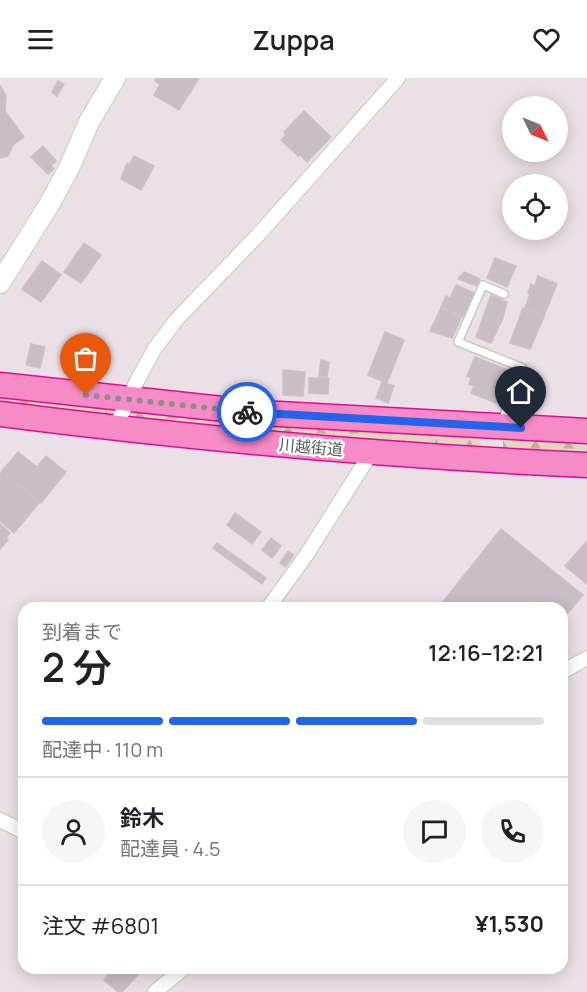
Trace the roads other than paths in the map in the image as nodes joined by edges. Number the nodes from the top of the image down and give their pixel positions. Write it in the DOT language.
graph roads {
  1 [pos="115,78"];
  2 [pos="398,78"];
  3 [pos="0,283"];
  4 [pos="504,294"];
  5 [pos="0,386"];
  6 [pos="128,400"];
  7 [pos="0,414"];
  8 [pos="495,427"];
  9 [pos="115,428"];
  10 [pos="587,431"];
  11 [pos="371,453"];
  12 [pos="489,461"];
  13 [pos="587,465"];
  14 [pos="272,602"];
  15 [pos="587,658"];
  16 [pos="568,669"];
  17 [pos="0,820"];
  18 [pos="18,829"];
  19 [pos="177,974"];
  20 [pos="155,992"];
  1 -- 3 [label="street"];
  2 -- 6 [label="street"];
  4 -- 8 [label="lane"];
  5 -- 6 [label="highway, 川越街道"];
  6 -- 8 [label="highway, 川越街道"];
  6 -- 9 [label="street"];
  7 -- 9 [label="highway, 川越街道"];
  8 -- 10 [label="highway, 川越街道"];
  8 -- 12 [label="highway"];
  9 -- 11 [label="highway, 川越街道"];
  11 -- 12 [label="highway, 川越街道"];
  11 -- 14 [label="street"];
  12 -- 13 [label="highway, 川越街道"];
  15 -- 16 [label="street"];
  17 -- 18 [label="street"];
  19 -- 20 [label="street"];
}
